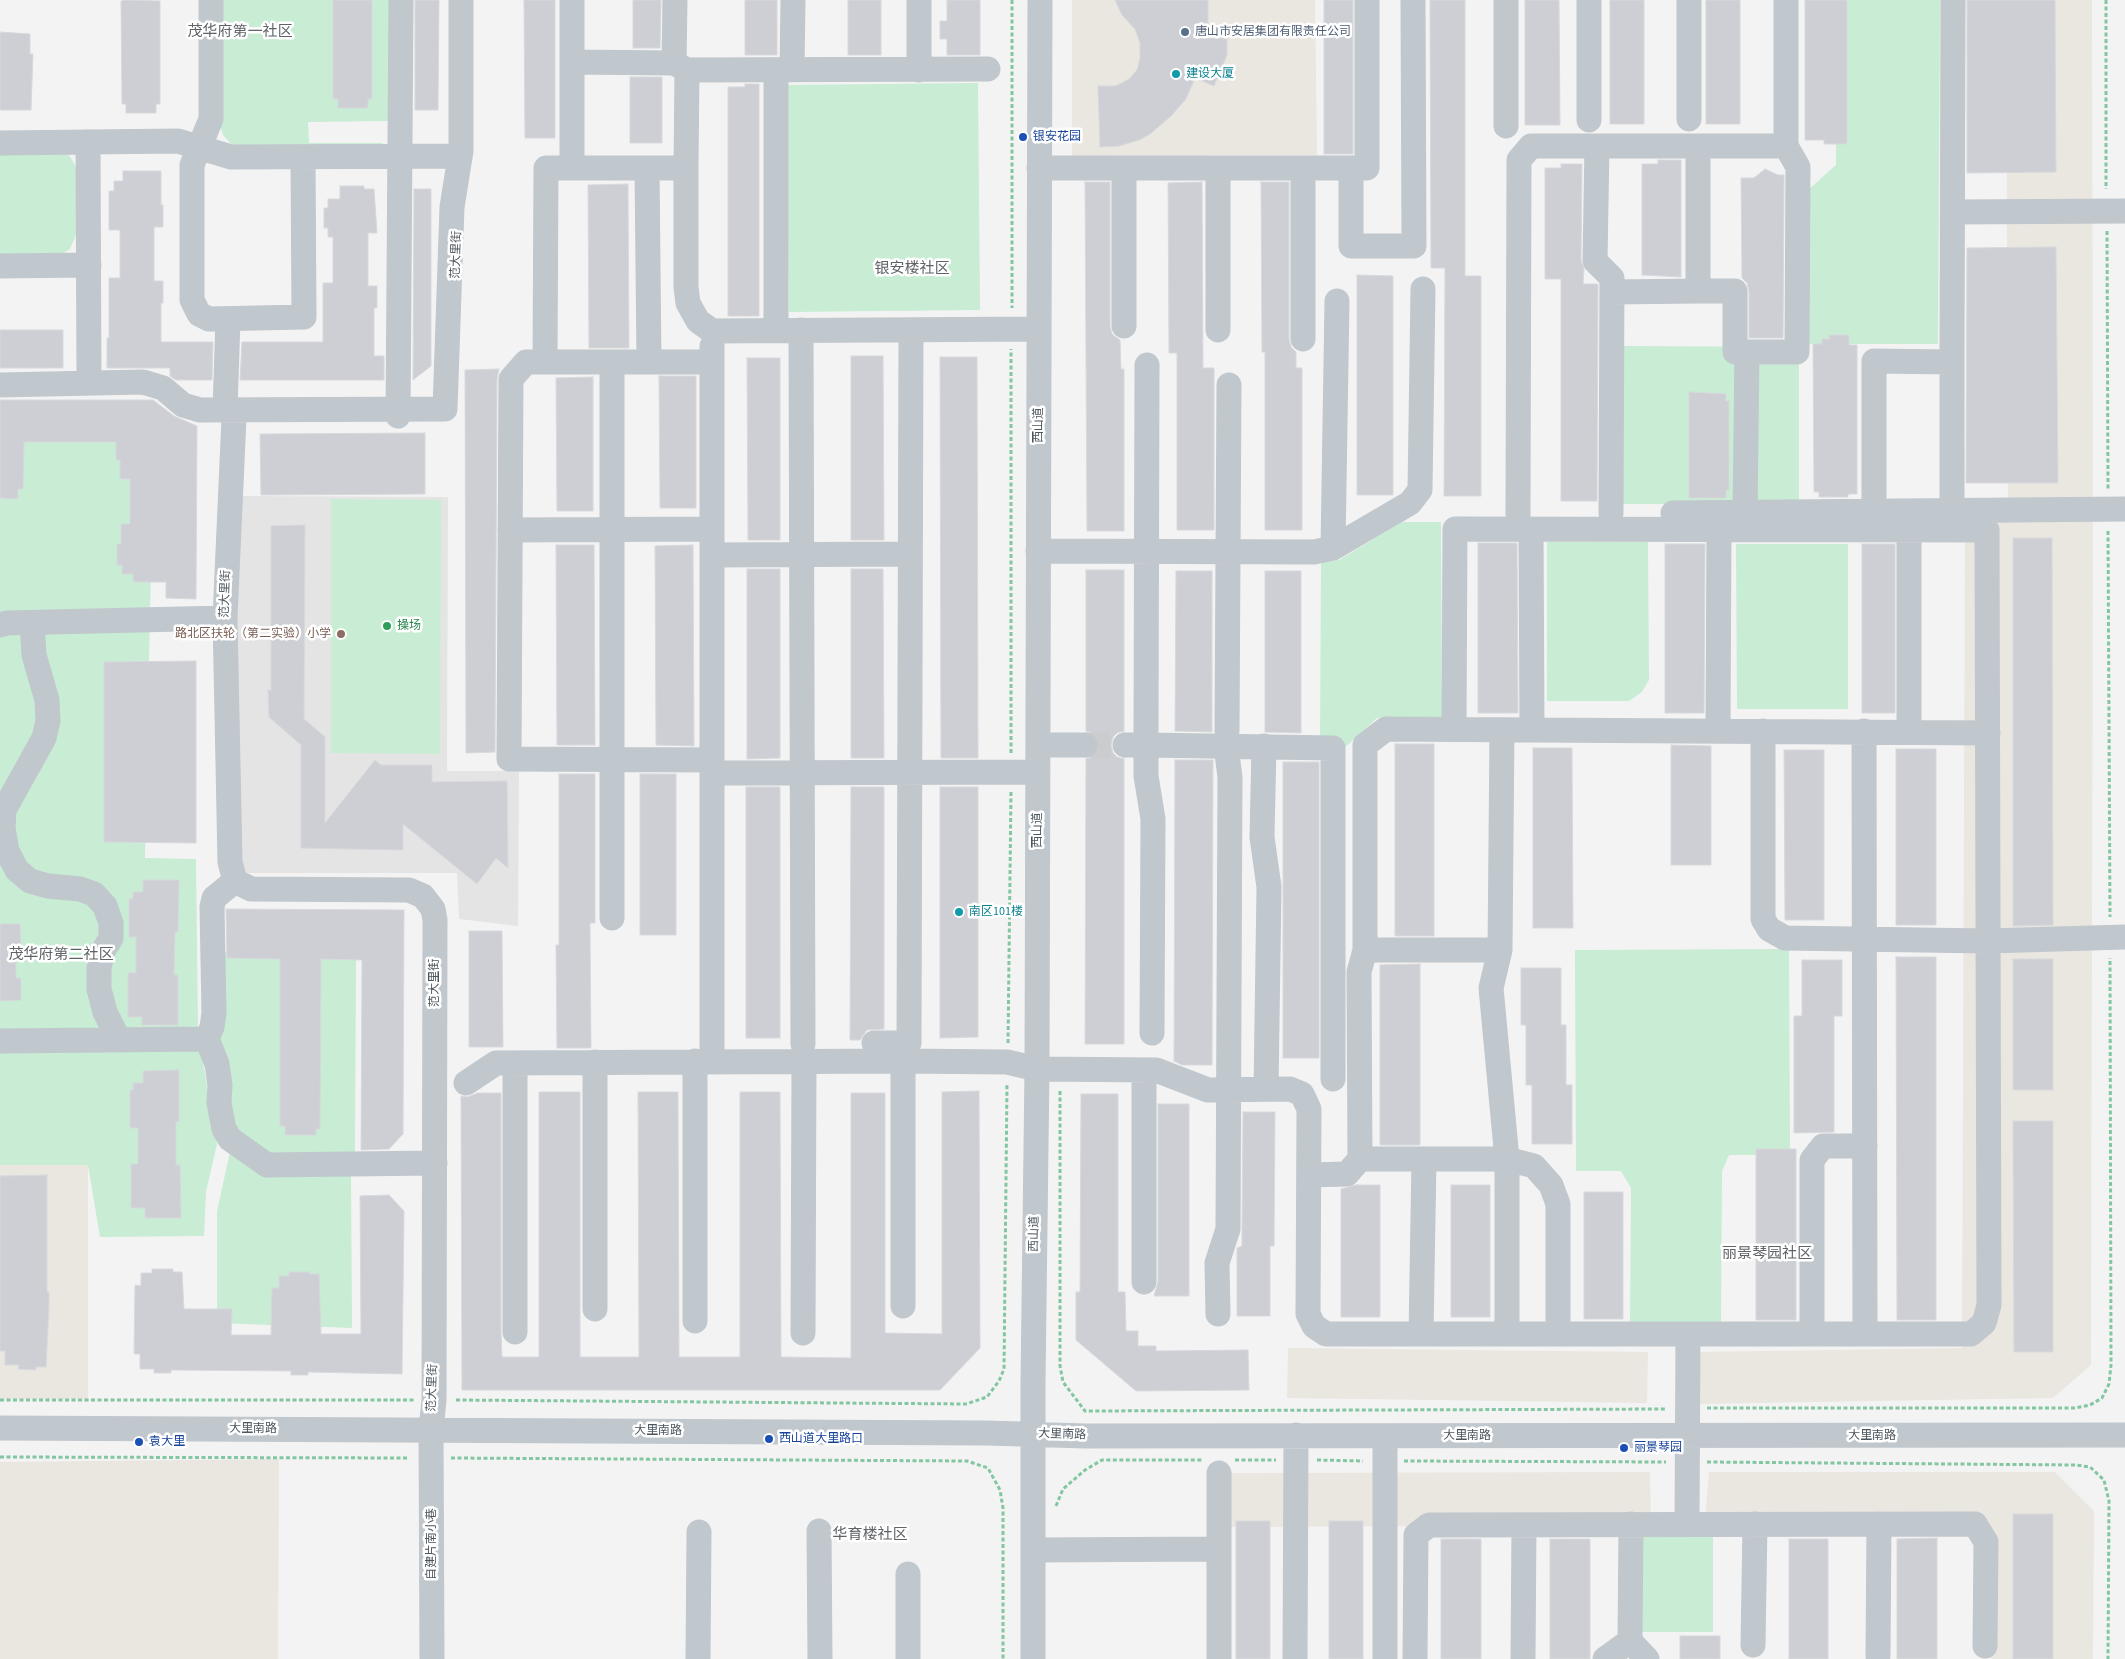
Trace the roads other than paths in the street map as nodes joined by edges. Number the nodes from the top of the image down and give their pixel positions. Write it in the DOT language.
graph roads {
  1 [pos="211,0"];
  2 [pos="401,0"];
  3 [pos="461,0"];
  4 [pos="468,0"];
  5 [pos="572,0"];
  6 [pos="675,0"];
  7 [pos="793,0"];
  8 [pos="919,0"];
  9 [pos="1040,0"];
  10 [pos="1367,0"];
  11 [pos="1413,0"];
  12 [pos="1506,0"];
  13 [pos="1589,0"];
  14 [pos="1689,0"];
  15 [pos="1786,0"];
  16 [pos="1953,0"];
  17 [pos="573,62"];
  18 [pos="681,67"];
  19 [pos="988,69"];
  20 [pos="784,70"];
  21 [pos="919,70"];
  22 [pos="1689,119"];
  23 [pos="1589,120"];
  24 [pos="1506,126"];
  25 [pos="88,142"];
  26 [pos="0,143"];
  27 [pos="1597,146"];
  28 [pos="1698,146"];
  29 [pos="1786,146"];
  30 [pos="199,148"];
  31 [pos="460,156"];
  32 [pos="303,157"];
  33 [pos="572,168"];
  34 [pos="647,168"];
  35 [pos="686,168"];
  36 [pos="1039,168"];
  37 [pos="1124,168"];
  38 [pos="1218,168"];
  39 [pos="1303,168"];
  40 [pos="1351,168"];
  41 [pos="1953,212"];
  42 [pos="2116,212"];
  43 [pos="89,265"];
  44 [pos="0,266"];
  45 [pos="1423,289"];
  46 [pos="1698,291"];
  47 [pos="1612,292"];
  48 [pos="1336,301"];
  49 [pos="228,319"];
  50 [pos="1124,326"];
  51 [pos="1039,329"];
  52 [pos="776,330"];
  53 [pos="801,330"];
  54 [pos="911,330"];
  55 [pos="1218,330"];
  56 [pos="712,331"];
  57 [pos="1303,339"];
  58 [pos="1748,352"];
  59 [pos="545,362"];
  60 [pos="612,362"];
  61 [pos="649,362"];
  62 [pos="712,362"];
  63 [pos="1952,362"];
  64 [pos="1147,365"];
  65 [pos="89,383"];
  66 [pos="0,385"];
  67 [pos="1229,385"];
  68 [pos="230,414"];
  69 [pos="398,416"];
  70 [pos="2116,509"];
  71 [pos="1952,510"];
  72 [pos="1874,511"];
  73 [pos="1745,512"];
  74 [pos="1611,514"];
  75 [pos="1518,519"];
  76 [pos="712,529"];
  77 [pos="510,530"];
  78 [pos="612,530"];
  79 [pos="1719,530"];
  80 [pos="1909,530"];
  81 [pos="1334,548"];
  82 [pos="1145,550"];
  83 [pos="1038,551"];
  84 [pos="1229,551"];
  85 [pos="801,554"];
  86 [pos="910,554"];
  87 [pos="712,555"];
  88 [pos="220,618"];
  89 [pos="32,623"];
  90 [pos="0,625"];
  91 [pos="1454,729"];
  92 [pos="1502,730"];
  93 [pos="1532,730"];
  94 [pos="1718,731"];
  95 [pos="1763,731"];
  96 [pos="1864,731"];
  97 [pos="1909,731"];
  98 [pos="1988,732"];
  99 [pos="1226,739"];
  100 [pos="1139,742"];
  101 [pos="1038,745"];
  102 [pos="1085,745"];
  103 [pos="1264,746"];
  104 [pos="612,760"];
  105 [pos="712,766"];
  106 [pos="1038,772"];
  107 [pos="801,773"];
  108 [pos="910,773"];
  109 [pos="1,828"];
  110 [pos="230,885"];
  111 [pos="612,918"];
  112 [pos="2117,937"];
  113 [pos="1865,939"];
  114 [pos="1988,941"];
  115 [pos="1365,950"];
  116 [pos="1500,950"];
  117 [pos="1152,1033"];
  118 [pos="207,1039"];
  119 [pos="119,1040"];
  120 [pos="0,1041"];
  121 [pos="803,1052"];
  122 [pos="706,1055"];
  123 [pos="903,1061"];
  124 [pos="595,1062"];
  125 [pos="515,1063"];
  126 [pos="1037,1069"];
  127 [pos="1144,1070"];
  128 [pos="1334,1079"];
  129 [pos="466,1082"];
  130 [pos="1266,1089"];
  131 [pos="1229,1090"];
  132 [pos="1865,1146"];
  133 [pos="1360,1159"];
  134 [pos="1424,1159"];
  135 [pos="1507,1159"];
  136 [pos="431,1163"];
  137 [pos="1309,1174"];
  138 [pos="1144,1282"];
  139 [pos="903,1306"];
  140 [pos="595,1309"];
  141 [pos="1218,1314"];
  142 [pos="696,1321"];
  143 [pos="515,1332"];
  144 [pos="803,1333"];
  145 [pos="1812,1333"];
  146 [pos="1865,1333"];
  147 [pos="1421,1334"];
  148 [pos="1507,1334"];
  149 [pos="1558,1334"];
  150 [pos="1688,1334"];
  151 [pos="0,1428"];
  152 [pos="431,1430"];
  153 [pos="1033,1434"];
  154 [pos="1296,1435"];
  155 [pos="2125,1435"];
  156 [pos="1385,1436"];
  157 [pos="1687,1437"];
  158 [pos="1219,1464"];
  159 [pos="1631,1524"];
  160 [pos="1687,1524"];
  161 [pos="1755,1524"];
  162 [pos="1879,1524"];
  163 [pos="1524,1525"];
  164 [pos="819,1531"];
  165 [pos="698,1532"];
  166 [pos="1220,1549"];
  167 [pos="1033,1550"];
  168 [pos="908,1574"];
  169 [pos="1630,1641"];
  170 [pos="1753,1645"];
  171 [pos="1985,1646"];
  172 [pos="1878,1656"];
  173 [pos="432,1659"];
  174 [pos="698,1659"];
  175 [pos="820,1659"];
  176 [pos="908,1659"];
  177 [pos="1033,1659"];
  178 [pos="1220,1659"];
  179 [pos="1295,1659"];
  180 [pos="1385,1659"];
  181 [pos="1415,1659"];
  182 [pos="1523,1659"];
  183 [pos="1605,1659"];
  184 [pos="1647,1659"];
  1 -- 30 [label="street"];
  2 -- 69 [label="street"];
  3 -- 31 [label="street, 范大里街"];
  4 -- 69 [label="street, 范大里街"];
  5 -- 17 [label="street"];
  6 -- 18 [label="street"];
  7 -- 20 [label="street"];
  8 -- 21 [label="street"];
  9 -- 36 [label="street, 西山道"];
  10 -- 40 [label="street"];
  11 -- 40 [label="street"];
  12 -- 24 [label="street"];
  13 -- 23 [label="street"];
  14 -- 22 [label="street"];
  15 -- 29 [label="street"];
  16 -- 41 [label="street"];
  17 -- 18 [label="street"];
  17 -- 33 [label="street"];
  18 -- 20 [label="street"];
  18 -- 35 [label="street"];
  19 -- 21 [label="street"];
  20 -- 21 [label="street"];
  20 -- 52 [label="street"];
  25 -- 26 [label="street"];
  25 -- 30 [label="street"];
  25 -- 43 [label="street"];
  27 -- 28 [label="street"];
  27 -- 47 [label="street"];
  27 -- 75 [label="street"];
  28 -- 29 [label="street"];
  28 -- 46 [label="street"];
  29 -- 58 [label="street"];
  30 -- 32 [label="street"];
  30 -- 49 [label="street"];
  31 -- 32 [label="street"];
  31 -- 68 [label="street, 范大里街"];
  32 -- 49 [label="street"];
  33 -- 34 [label="street"];
  33 -- 59 [label="street"];
  34 -- 35 [label="street"];
  34 -- 61 [label="street"];
  35 -- 56 [label="street"];
  36 -- 37 [label="street"];
  36 -- 51 [label="street, 西山道"];
  37 -- 38 [label="street"];
  37 -- 50 [label="street"];
  38 -- 39 [label="street"];
  38 -- 55 [label="street"];
  39 -- 40 [label="street"];
  39 -- 57 [label="street"];
  41 -- 42 [label="street"];
  41 -- 63 [label="street"];
  43 -- 44 [label="street"];
  43 -- 65 [label="street"];
  45 -- 81 [label="street"];
  46 -- 47 [label="street"];
  46 -- 58 [label="street"];
  47 -- 74 [label="street"];
  48 -- 81 [label="street"];
  49 -- 68 [label="street"];
  51 -- 54 [label="street"];
  51 -- 83 [label="street, 西山道"];
  52 -- 53 [label="street"];
  52 -- 56 [label="street"];
  53 -- 54 [label="street"];
  53 -- 85 [label="street"];
  54 -- 86 [label="street"];
  56 -- 62 [label="street"];
  58 -- 73 [label="street"];
  59 -- 60 [label="street"];
  59 -- 77 [label="street"];
  60 -- 61 [label="street"];
  60 -- 78 [label="street"];
  61 -- 62 [label="street"];
  62 -- 76 [label="street"];
  63 -- 71 [label="street"];
  63 -- 72 [label="street"];
  64 -- 82 [label="street"];
  65 -- 66 [label="street"];
  65 -- 68 [label="street"];
  67 -- 84 [label="street"];
  68 -- 69 [label="street, 范大里街"];
  68 -- 88 [label="street, 范大里街"];
  70 -- 71 [label="street"];
  71 -- 72 [label="street"];
  72 -- 73 [label="street"];
  73 -- 74 [label="street"];
  74 -- 75 [label="street"];
  75 -- 79 [label="street"];
  75 -- 91 [label="street"];
  75 -- 93 [label="street"];
  76 -- 78 [label="street"];
  76 -- 87 [label="street"];
  77 -- 78 [label="street"];
  77 -- 104 [label="street"];
  78 -- 104 [label="street"];
  79 -- 80 [label="street"];
  79 -- 94 [label="street"];
  80 -- 97 [label="street"];
  80 -- 98 [label="street"];
  81 -- 84 [label="street"];
  82 -- 83 [label="street"];
  82 -- 84 [label="street"];
  82 -- 100 [label="street"];
  83 -- 101 [label="street, 西山道"];
  84 -- 99 [label="street"];
  85 -- 86 [label="street"];
  85 -- 87 [label="street"];
  85 -- 107 [label="street"];
  86 -- 108 [label="street"];
  87 -- 105 [label="street"];
  88 -- 89 [label="street"];
  88 -- 110 [label="street, 范大里街"];
  89 -- 90 [label="street"];
  89 -- 109 [label="street"];
  91 -- 92 [label="street"];
  91 -- 115 [label="street"];
  92 -- 93 [label="street"];
  92 -- 116 [label="street"];
  93 -- 94 [label="street"];
  94 -- 95 [label="street"];
  95 -- 96 [label="street"];
  95 -- 113 [label="street"];
  96 -- 97 [label="street"];
  96 -- 113 [label="street"];
  97 -- 98 [label="street"];
  98 -- 114 [label="street"];
  99 -- 100 [label="street"];
  99 -- 103 [label="street"];
  99 -- 131 [label="street"];
  100 -- 117 [label="street"];
  101 -- 102 [label="street"];
  101 -- 106 [label="street, 西山道"];
  103 -- 128 [label="street"];
  103 -- 130 [label="street"];
  104 -- 105 [label="street"];
  104 -- 111 [label="street"];
  105 -- 107 [label="street"];
  105 -- 122 [label="street"];
  106 -- 108 [label="street"];
  106 -- 126 [label="street, 西山道"];
  107 -- 108 [label="street"];
  107 -- 121 [label="street"];
  108 -- 121 [label="street"];
  109 -- 119 [label="street"];
  110 -- 118 [label="street"];
  110 -- 136 [label="street, 范大里街"];
  112 -- 114 [label="street"];
  113 -- 114 [label="street"];
  113 -- 132 [label="street"];
  114 -- 146 [label="street"];
  115 -- 116 [label="street"];
  115 -- 133 [label="street"];
  116 -- 135 [label="street"];
  118 -- 119 [label="street"];
  118 -- 136 [label="street"];
  119 -- 120 [label="street"];
  121 -- 122 [label="street"];
  121 -- 123 [label="street"];
  121 -- 144 [label="street"];
  122 -- 124 [label="street"];
  122 -- 142 [label="street"];
  123 -- 126 [label="street"];
  123 -- 139 [label="street"];
  124 -- 125 [label="street"];
  124 -- 140 [label="street"];
  125 -- 129 [label="street"];
  125 -- 143 [label="street"];
  126 -- 127 [label="street"];
  126 -- 153 [label="street, 西山道"];
  127 -- 131 [label="street"];
  127 -- 138 [label="street"];
  130 -- 131 [label="street"];
  130 -- 137 [label="street"];
  131 -- 141 [label="street"];
  132 -- 145 [label="street"];
  132 -- 146 [label="street"];
  133 -- 134 [label="street"];
  133 -- 137 [label="street"];
  134 -- 135 [label="street"];
  134 -- 147 [label="street"];
  135 -- 148 [label="street"];
  135 -- 149 [label="street"];
  136 -- 152 [label="street, 范大里街"];
  137 -- 147 [label="street"];
  145 -- 146 [label="street"];
  145 -- 150 [label="street"];
  147 -- 148 [label="street"];
  148 -- 149 [label="street"];
  149 -- 150 [label="street"];
  150 -- 157 [label="street"];
  151 -- 152 [label="street, 大里南路"];
  152 -- 153 [label="street, 大里南路"];
  152 -- 173 [label="street, 自建片南小巷"];
  153 -- 154 [label="street, 大里南路"];
  153 -- 167 [label="street, 西山道"];
  154 -- 156 [label="street, 大里南路"];
  154 -- 179 [label="street"];
  155 -- 157 [label="street, 大里南路"];
  156 -- 157 [label="street, 大里南路"];
  156 -- 180 [label="street"];
  157 -- 160 [label="street"];
  158 -- 166 [label="street"];
  159 -- 160 [label="street"];
  159 -- 163 [label="street"];
  159 -- 169 [label="street"];
  160 -- 161 [label="street"];
  161 -- 162 [label="street"];
  161 -- 170 [label="street"];
  162 -- 171 [label="street"];
  162 -- 172 [label="street"];
  163 -- 181 [label="street"];
  163 -- 182 [label="street"];
  164 -- 175 [label="street"];
  165 -- 174 [label="street"];
  166 -- 167 [label="street"];
  166 -- 178 [label="street"];
  167 -- 177 [label="street, 西山道"];
  168 -- 176 [label="street"];
  169 -- 183 [label="street"];
  169 -- 184 [label="street"];
}
